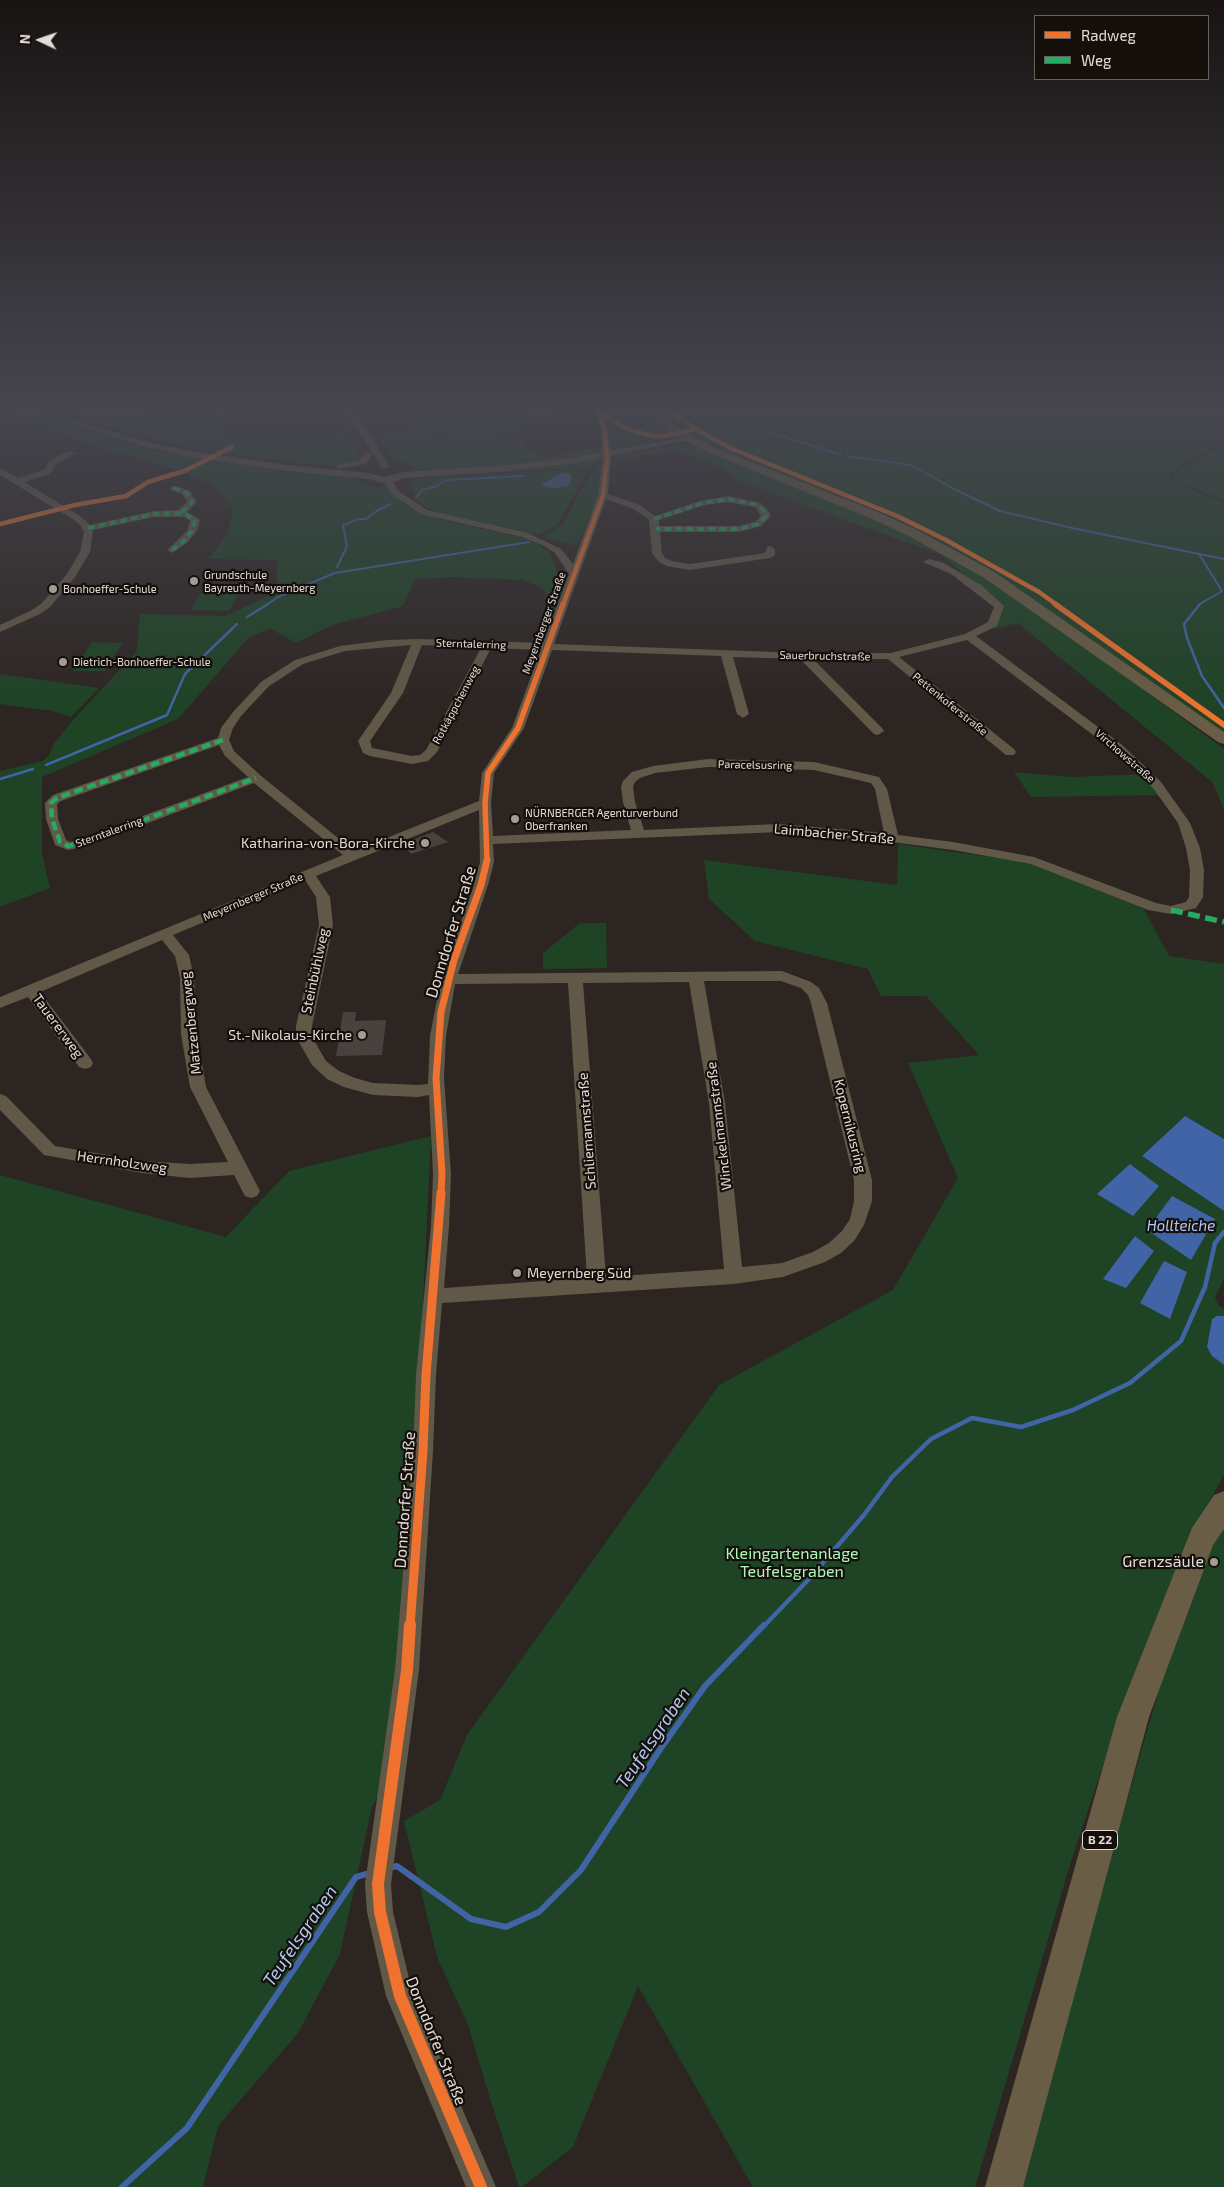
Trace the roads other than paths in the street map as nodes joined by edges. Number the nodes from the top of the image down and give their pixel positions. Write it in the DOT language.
graph roads {
  1 [pos="63,509"];
  2 [pos="185,509"];
  3 [pos="418,509"];
  4 [pos="597,509"];
  5 [pos="640,509"];
  6 [pos="691,509"];
  7 [pos="762,509"];
  8 [pos="859,509"];
  9 [pos="181,513"];
  10 [pos="655,524"];
  11 [pos="88,528"];
  12 [pos="770,549"];
  13 [pos="172,550"];
  14 [pos="558,551"];
  15 [pos="582,552"];
  16 [pos="928,562"];
  17 [pos="574,573"];
  18 [pos="0,629"];
  19 [pos="969,636"];
  20 [pos="418,642"];
  21 [pos="488,644"];
  22 [pos="548,646"];
  23 [pos="726,653"];
  24 [pos="803,656"];
  25 [pos="891,656"];
  26 [pos="742,714"];
  27 [pos="878,731"];
  28 [pos="1224,739"];
  29 [pos="222,740"];
  30 [pos="1010,752"];
  31 [pos="418,760"];
  32 [pos="256,778"];
  33 [pos="485,803"];
  34 [pos="638,833"];
  35 [pos="892,838"];
  36 [pos="487,840"];
  37 [pos="352,856"];
  38 [pos="308,874"];
  39 [pos="1171,910"];
  40 [pos="164,934"];
  41 [pos="696,977"];
  42 [pos="575,978"];
  43 [pos="448,979"];
  44 [pos="31,990"];
  45 [pos="0,1003"];
  46 [pos="85,1063"];
  47 [pos="437,1088"];
  48 [pos="0,1100"];
  49 [pos="239,1168"];
  50 [pos="251,1191"];
  51 [pos="734,1276"];
  52 [pos="597,1284"];
  53 [pos="434,1296"];
  54 [pos="1224,1504"];
  55 [pos="481,2187"];
  56 [pos="1004,2187"];
  1 -- 11 [label="street"];
  2 -- 9 [label="street"];
  3 -- 14 [label="street"];
  4 -- 15 [label="street, Meyernberger Straße"];
  5 -- 10 [label="street"];
  6 -- 10 [label="street"];
  7 -- 10 [label="street"];
  8 -- 28 [label="main road"];
  9 -- 11 [label="street"];
  9 -- 13 [label="street"];
  10 -- 12 [label="street"];
  11 -- 18 [label="street"];
  14 -- 15 [label="street"];
  14 -- 17 [label="street"];
  15 -- 17 [label="street, Meyernberger Straße"];
  16 -- 19 [label="street, Sauerbruchstraße"];
  17 -- 22 [label="street, Meyernberger Straße"];
  19 -- 25 [label="street, Sauerbruchstraße"];
  19 -- 39 [label="street, Virchowstraße"];
  20 -- 21 [label="street, Sterntalerring"];
  20 -- 29 [label="street, Sterntalerring"];
  20 -- 31 [label="street"];
  21 -- 22 [label="street, Sterntalerring"];
  21 -- 31 [label="street, Rotkäppchenweg"];
  22 -- 23 [label="street, Sauerbruchstraße"];
  22 -- 33 [label="street, Meyernberger Straße"];
  23 -- 24 [label="street, Sauerbruchstraße"];
  23 -- 26 [label="street"];
  24 -- 25 [label="street, Sauerbruchstraße"];
  24 -- 27 [label="street"];
  25 -- 30 [label="street, Pettenkoferstraße"];
  29 -- 32 [label="street"];
  29 -- 32 [label="street, Sterntalerring"];
  32 -- 37 [label="street"];
  33 -- 36 [label="street, Donndorfer Straße"];
  33 -- 37 [label="street, Meyernberger Straße"];
  34 -- 35 [label="street, Laimbacher Straße"];
  34 -- 35 [label="street, Paracelsusring"];
  34 -- 36 [label="street, Laimbacher Straße"];
  35 -- 39 [label="street, Laimbacher Straße"];
  36 -- 43 [label="street, Donndorfer Straße"];
  37 -- 38 [label="street, Meyernberger Straße"];
  38 -- 40 [label="street, Meyernberger Straße"];
  38 -- 47 [label="street, Steinbühlweg"];
  40 -- 44 [label="street, Meyernberger Straße"];
  40 -- 49 [label="street, Matzenbergweg"];
  41 -- 42 [label="street, Kopernikusring"];
  41 -- 51 [label="street, Winckelmannstraße"];
  41 -- 51 [label="street, Kopernikusring"];
  42 -- 43 [label="street, Kopernikusring"];
  42 -- 52 [label="street, Schliemannstraße"];
  43 -- 47 [label="street, Donndorfer Straße"];
  44 -- 45 [label="street, Meyernberger Straße"];
  44 -- 46 [label="street, Tauererweg"];
  47 -- 53 [label="street, Donndorfer Straße"];
  48 -- 49 [label="street, Herrnholzweg"];
  49 -- 50 [label="street"];
  51 -- 52 [label="street, Kopernikusring"];
  52 -- 53 [label="street, Kopernikusring"];
  53 -- 55 [label="street, Donndorfer Straße"];
  54 -- 56 [label="main road, B 22"];
}
